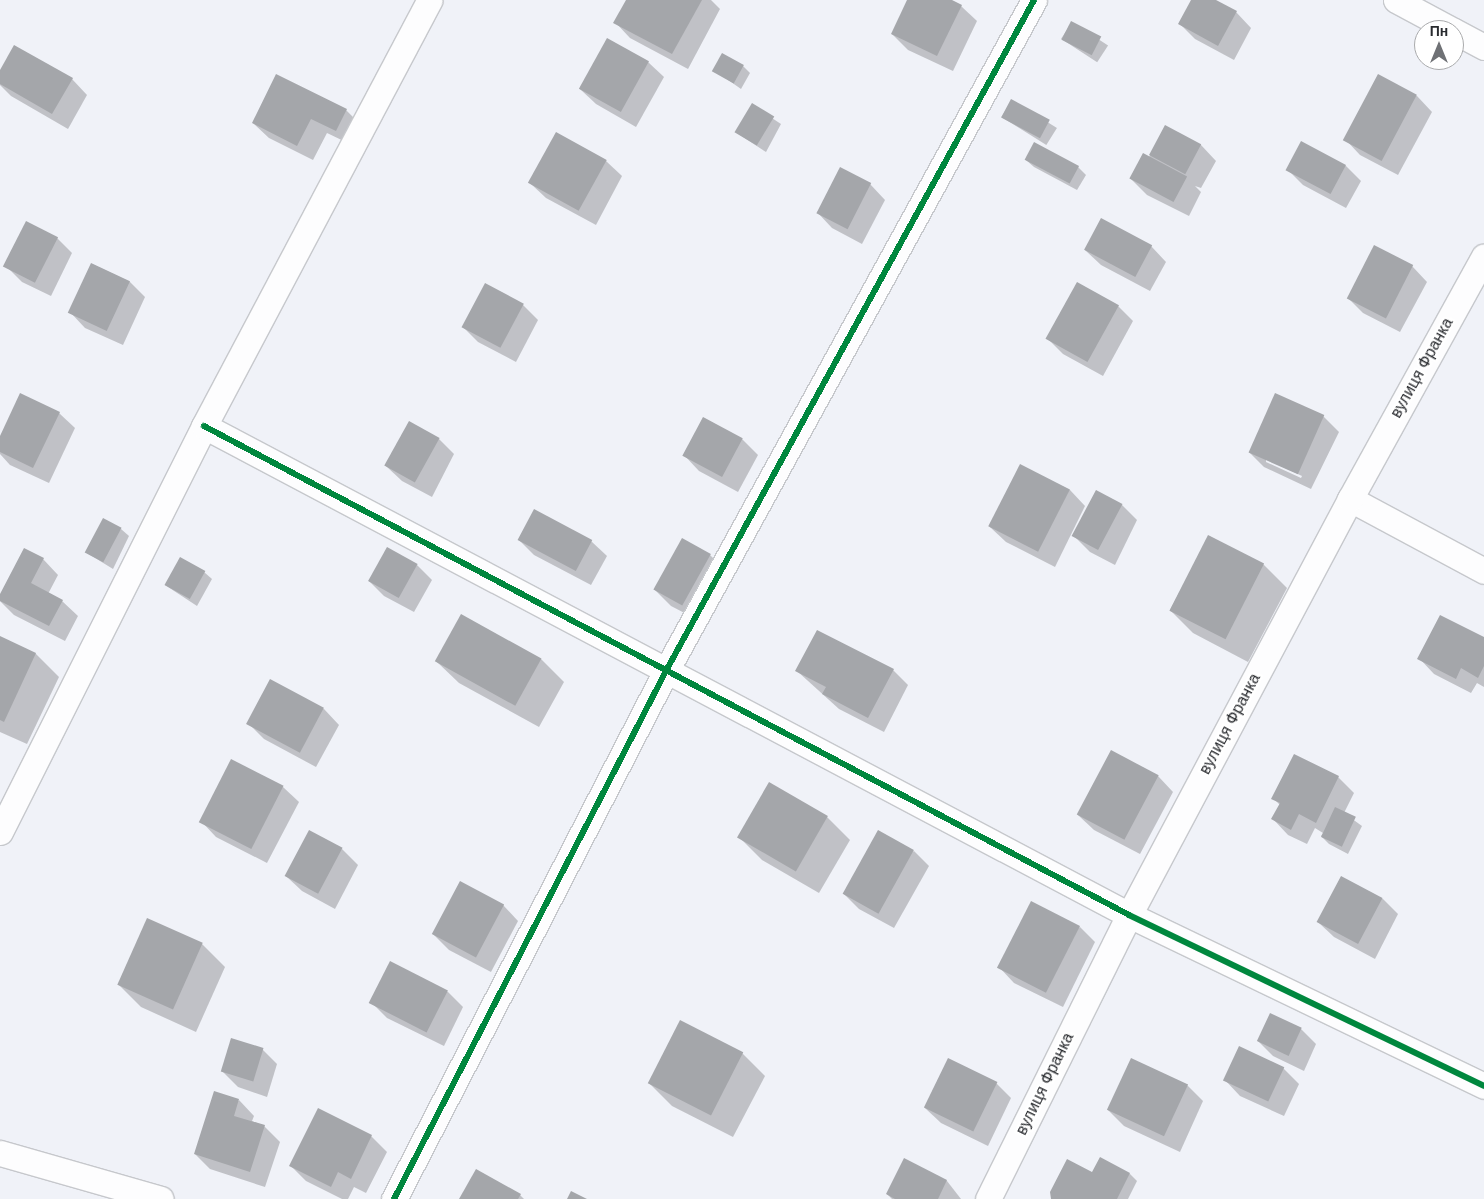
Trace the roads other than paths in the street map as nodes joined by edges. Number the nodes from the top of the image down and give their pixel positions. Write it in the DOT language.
graph roads {
  1 [pos="430,0"];
  2 [pos="1034,0"];
  3 [pos="1396,0"];
  4 [pos="1433,20"];
  5 [pos="1464,37"];
  6 [pos="1484,48"];
  7 [pos="1484,256"];
  8 [pos="204,426"];
  9 [pos="1350,499"];
  10 [pos="1484,571"];
  11 [pos="667,669"];
  12 [pos="0,832"];
  13 [pos="1129,915"];
  14 [pos="1484,1086"];
  15 [pos="0,1154"];
  16 [pos="161,1199"];
  17 [pos="394,1199"];
  18 [pos="988,1199"];
  1 -- 8 [label="street"];
  2 -- 11 [label="street"];
  3 -- 4 [label="street"];
  5 -- 6 [label="street"];
  7 -- 9 [label="street, вулиця Франка"];
  8 -- 11 [label="street"];
  8 -- 12 [label="street"];
  9 -- 10 [label="street"];
  9 -- 13 [label="street, вулиця Франка"];
  11 -- 13 [label="street"];
  11 -- 17 [label="street"];
  13 -- 14 [label="street"];
  13 -- 18 [label="street, вулиця Франка"];
  15 -- 16 [label="street"];
}
